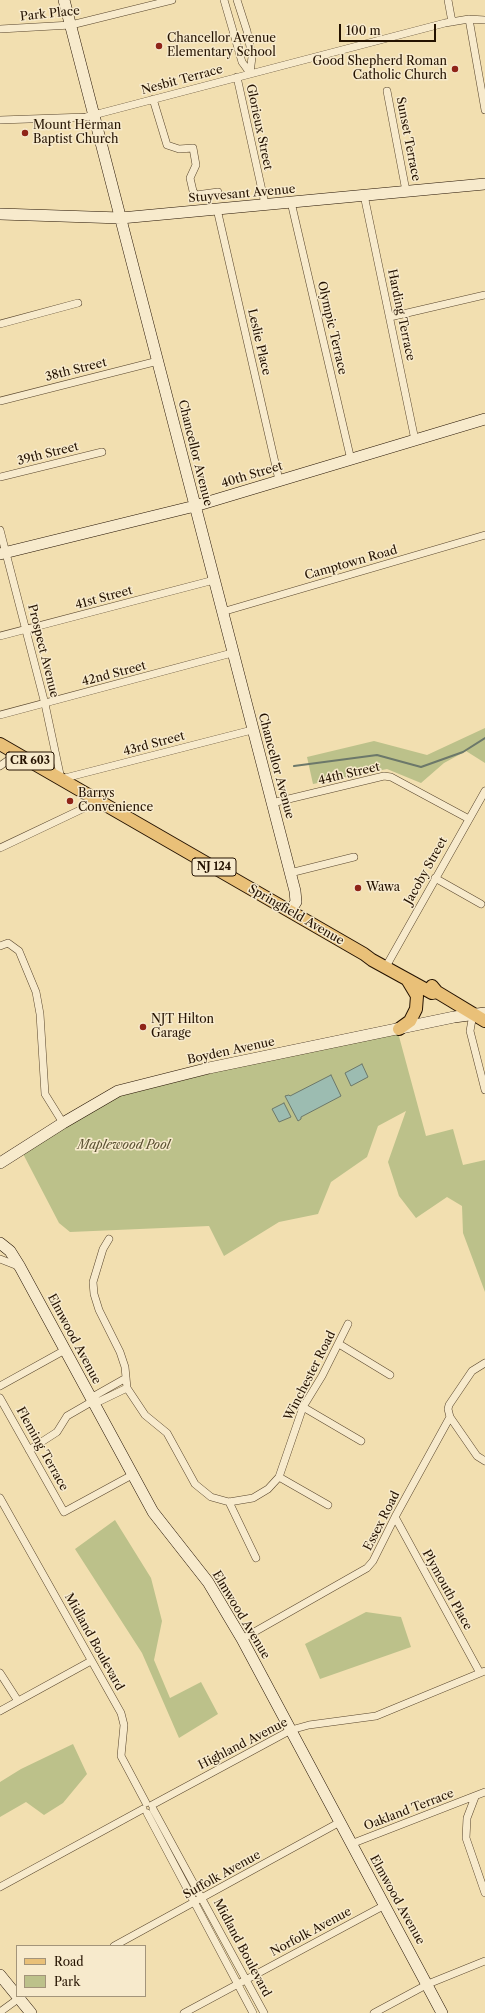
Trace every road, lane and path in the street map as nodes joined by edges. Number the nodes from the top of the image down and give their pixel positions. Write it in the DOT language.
graph roads {
  1 [pos="64,0"];
  2 [pos="172,0"];
  3 [pos="224,0"];
  4 [pos="237,0"];
  5 [pos="448,0"];
  6 [pos="469,19"];
  7 [pos="485,20"];
  8 [pos="452,22"];
  9 [pos="72,25"];
  10 [pos="0,29"];
  11 [pos="250,73"];
  12 [pos="237,77"];
  13 [pos="387,91"];
  14 [pos="153,99"];
  15 [pos="485,110"];
  16 [pos="95,115"];
  17 [pos="0,120"];
  18 [pos="485,184"];
  19 [pos="218,192"];
  20 [pos="406,192"];
  21 [pos="364,195"];
  22 [pos="291,202"];
  23 [pos="265,204"];
  24 [pos="217,209"];
  25 [pos="0,214"];
  26 [pos="121,218"];
  27 [pos="485,295"];
  28 [pos="78,303"];
  29 [pos="390,317"];
  30 [pos="0,324"];
  31 [pos="158,361"];
  32 [pos="0,401"];
  33 [pos="485,418"];
  34 [pos="415,440"];
  35 [pos="102,452"];
  36 [pos="351,460"];
  37 [pos="0,477"];
  38 [pos="279,480"];
  39 [pos="195,506"];
  40 [pos="0,530"];
  41 [pos="485,535"];
  42 [pos="3,554"];
  43 [pos="214,580"];
  44 [pos="222,612"];
  45 [pos="26,630"];
  46 [pos="0,636"];
  47 [pos="232,653"];
  48 [pos="45,704"];
  49 [pos="0,715"];
  50 [pos="252,730"];
  51 [pos="0,744"];
  52 [pos="17,754"];
  53 [pos="0,766"];
  54 [pos="61,779"];
  55 [pos="485,791"];
  56 [pos="99,801"];
  57 [pos="272,803"];
  58 [pos="131,819"];
  59 [pos="469,819"];
  60 [pos="0,848"];
  61 [pos="354,856"];
  62 [pos="290,873"];
  63 [pos="435,878"];
  64 [pos="480,904"];
  65 [pos="290,911"];
  66 [pos="0,946"];
  67 [pos="364,954"];
  68 [pos="388,962"];
  69 [pos="402,976"];
  70 [pos="437,992"];
  71 [pos="485,1012"];
  72 [pos="473,1014"];
  73 [pos="485,1021"];
  74 [pos="399,1029"];
  75 [pos="485,1090"];
  76 [pos="63,1123"];
  77 [pos="0,1163"];
  78 [pos="109,1239"];
  79 [pos="0,1243"];
  80 [pos="0,1259"];
  81 [pos="20,1267"];
  82 [pos="348,1324"];
  83 [pos="339,1344"];
  84 [pos="65,1350"];
  85 [pos="485,1362"];
  86 [pos="390,1375"];
  87 [pos="126,1378"];
  88 [pos="0,1386"];
  89 [pos="127,1388"];
  90 [pos="0,1398"];
  91 [pos="93,1401"];
  92 [pos="303,1407"];
  93 [pos="450,1417"];
  94 [pos="361,1441"];
  95 [pos="29,1450"];
  96 [pos="485,1461"];
  97 [pos="132,1475"];
  98 [pos="279,1477"];
  99 [pos="0,1498"];
  100 [pos="229,1502"];
  101 [pos="328,1505"];
  102 [pos="395,1517"];
  103 [pos="256,1558"];
  104 [pos="242,1639"];
  105 [pos="91,1661"];
  106 [pos="483,1672"];
  107 [pos="0,1673"];
  108 [pos="18,1701"];
  109 [pos="0,1711"];
  110 [pos="291,1730"];
  111 [pos="485,1792"];
  112 [pos="475,1796"];
  113 [pos="148,1808"];
  114 [pos="340,1822"];
  115 [pos="351,1844"];
  116 [pos="0,1887"];
  117 [pos="485,1893"];
  118 [pos="202,1898"];
  119 [pos="194,1902"];
  120 [pos="385,1905"];
  121 [pos="116,1945"];
  122 [pos="485,1961"];
  123 [pos="0,1975"];
  124 [pos="247,1979"];
  125 [pos="237,1984"];
  126 [pos="428,1984"];
  127 [pos="16,1993"];
  128 [pos="20,1997"];
  129 [pos="0,2012"];
  130 [pos="31,2013"];
  131 [pos="184,2013"];
  132 [pos="253,2013"];
  133 [pos="264,2013"];
  134 [pos="374,2013"];
  135 [pos="442,2013"];
  1 -- 9 [label="street, Chancellor Avenue"];
  2 -- 9 [label="street, Park Place"];
  3 -- 11 [label="street, Glorieux Street"];
  4 -- 11 [label="street, Glorieux Street"];
  5 -- 8 [label="street"];
  6 -- 7 [label="street, Nesbit Terrace"];
  6 -- 8 [label="street, Nesbit Terrace"];
  6 -- 15 [label="street"];
  8 -- 11 [label="street, Nesbit Terrace"];
  9 -- 10 [label="street, Park Place"];
  9 -- 16 [label="street, Chancellor Avenue"];
  11 -- 12 [label="street, Nesbit Terrace"];
  12 -- 14 [label="street, Nesbit Terrace"];
  12 -- 23 [label="street, Glorieux Street"];
  13 -- 20 [label="street, Sunset Terrace"];
  14 -- 16 [label="street, Nesbit Terrace"];
  14 -- 19 [label="street"];
  16 -- 17 [label="street, Nesbit Terrace"];
  16 -- 26 [label="street, Chancellor Avenue"];
  18 -- 20 [label="street, Stuyvesant Avenue"];
  20 -- 21 [label="street, Stuyvesant Avenue"];
  21 -- 22 [label="street, Stuyvesant Avenue"];
  21 -- 29 [label="street, Harding Terrace"];
  22 -- 23 [label="street, Stuyvesant Avenue"];
  22 -- 36 [label="street, Olympic Terrace"];
  23 -- 24 [label="street, Stuyvesant Avenue"];
  24 -- 26 [label="street, Stuyvesant Avenue"];
  24 -- 38 [label="street, Leslie Place"];
  25 -- 26 [label="street, Stuyvesant Avenue"];
  26 -- 31 [label="street, Chancellor Avenue"];
  27 -- 29 [label="street"];
  28 -- 30 [label="street"];
  29 -- 34 [label="street, Harding Terrace"];
  31 -- 32 [label="street, 38th Street"];
  31 -- 39 [label="street, Chancellor Avenue"];
  33 -- 34 [label="street, 40th Street"];
  34 -- 36 [label="street, 40th Street"];
  35 -- 37 [label="street, 39th Street"];
  36 -- 38 [label="street, 40th Street"];
  38 -- 39 [label="street, 40th Street"];
  39 -- 42 [label="street, 40th Street"];
  39 -- 43 [label="street, Chancellor Avenue"];
  40 -- 42 [label="street, Prospect Avenue"];
  41 -- 44 [label="street, Camptown Road"];
  42 -- 45 [label="street, Prospect Avenue"];
  43 -- 44 [label="street, Chancellor Avenue"];
  43 -- 45 [label="street, 41st Street"];
  44 -- 47 [label="street, Chancellor Avenue"];
  45 -- 46 [label="street, 41st Street"];
  45 -- 48 [label="street, Prospect Avenue"];
  47 -- 48 [label="street, 42nd Street"];
  47 -- 50 [label="street, Chancellor Avenue"];
  48 -- 49 [label="street, 42nd Street"];
  48 -- 54 [label="street, Prospect Avenue"];
  50 -- 54 [label="street, 43rd Street"];
  50 -- 57 [label="street, Chancellor Avenue"];
  51 -- 52 [label="main road, Springfield Avenue / CR 603"];
  52 -- 53 [label="street"];
  52 -- 54 [label="main road, Springfield Avenue / CR 603"];
  54 -- 56 [label="main road, Springfield Avenue / CR 603"];
  55 -- 59 [label="street, Jacoby Street"];
  56 -- 58 [label="main road, Springfield Avenue / CR 603"];
  56 -- 60 [label="street"];
  57 -- 59 [label="street, 44th Street"];
  57 -- 62 [label="street, Chancellor Avenue"];
  58 -- 65 [label="main road, Springfield Avenue / NJ 124"];
  59 -- 63 [label="street, Jacoby Street"];
  61 -- 62 [label="street"];
  62 -- 65 [label="street, Chancellor Avenue"];
  63 -- 64 [label="street"];
  63 -- 68 [label="street, Jacoby Street"];
  65 -- 67 [label="main road, Springfield Avenue / NJ 124"];
  66 -- 76 [label="street"];
  67 -- 68 [label="main road, Springfield Avenue / NJ 124"];
  67 -- 69 [label="main road, Springfield Avenue / NJ 124"];
  68 -- 70 [label="main road, Springfield Avenue / NJ 124"];
  69 -- 70 [label="main road, Springfield Avenue / NJ 124"];
  69 -- 74 [label="main road"];
  70 -- 72 [label="main road, Springfield Avenue / NJ 124"];
  71 -- 72 [label="street, Boyden Avenue"];
  72 -- 73 [label="main road, Springfield Avenue / NJ 124"];
  72 -- 74 [label="street, Boyden Avenue"];
  72 -- 75 [label="street"];
  74 -- 76 [label="street, Boyden Avenue"];
  76 -- 77 [label="street, Boyden Avenue"];
  78 -- 87 [label="street"];
  79 -- 81 [label="street, Elmwood Avenue"];
  80 -- 81 [label="street"];
  81 -- 84 [label="street, Elmwood Avenue"];
  82 -- 83 [label="street, Winchester Road"];
  83 -- 86 [label="street"];
  83 -- 92 [label="street, Winchester Road"];
  84 -- 88 [label="street"];
  84 -- 91 [label="street, Elmwood Avenue"];
  85 -- 93 [label="street, Essex Road"];
  87 -- 89 [label="street"];
  87 -- 91 [label="street"];
  89 -- 91 [label="street"];
  89 -- 100 [label="street, Winchester Road"];
  90 -- 95 [label="street, Fleming Terrace"];
  91 -- 95 [label="street"];
  91 -- 97 [label="street, Elmwood Avenue"];
  92 -- 94 [label="street"];
  92 -- 98 [label="street, Winchester Road"];
  93 -- 96 [label="street"];
  93 -- 102 [label="street, Essex Road"];
  95 -- 97 [label="street, Fleming Terrace"];
  97 -- 104 [label="street, Elmwood Avenue"];
  98 -- 100 [label="street, Winchester Road"];
  98 -- 101 [label="street"];
  99 -- 105 [label="street, Midland Boulevard"];
  100 -- 103 [label="street"];
  102 -- 104 [label="street, Essex Road"];
  102 -- 106 [label="street, Plymouth Place"];
  104 -- 110 [label="street, Elmwood Avenue"];
  105 -- 108 [label="street"];
  105 -- 113 [label="street, Midland Boulevard"];
  106 -- 110 [label="street, Highland Avenue"];
  107 -- 108 [label="street"];
  108 -- 109 [label="street"];
  110 -- 113 [label="street, Highland Avenue"];
  110 -- 114 [label="street, Elmwood Avenue"];
  111 -- 112 [label="street, Oakland Terrace"];
  112 -- 115 [label="street, Oakland Terrace"];
  112 -- 117 [label="street"];
  113 -- 116 [label="street, Highland Avenue"];
  113 -- 118 [label="street, Midland Boulevard"];
  113 -- 119 [label="street, Midland Boulevard"];
  114 -- 115 [label="street, Elmwood Avenue"];
  114 -- 118 [label="street, Suffolk Avenue"];
  115 -- 120 [label="street, Elmwood Avenue"];
  118 -- 119 [label="street, Suffolk Avenue"];
  118 -- 124 [label="street, Midland Boulevard"];
  119 -- 121 [label="street, Suffolk Avenue"];
  119 -- 125 [label="street, Midland Boulevard"];
  120 -- 124 [label="street, Norfolk Avenue"];
  120 -- 126 [label="street, Elmwood Avenue"];
  122 -- 126 [label="street"];
  123 -- 127 [label="street"];
  124 -- 125 [label="street, Norfolk Avenue"];
  124 -- 133 [label="street, Midland Boulevard"];
  125 -- 131 [label="street, Norfolk Avenue"];
  125 -- 132 [label="street, Midland Boulevard"];
  126 -- 134 [label="street"];
  126 -- 135 [label="street, Elmwood Avenue"];
  128 -- 129 [label="street"];
  128 -- 130 [label="street"];
}
